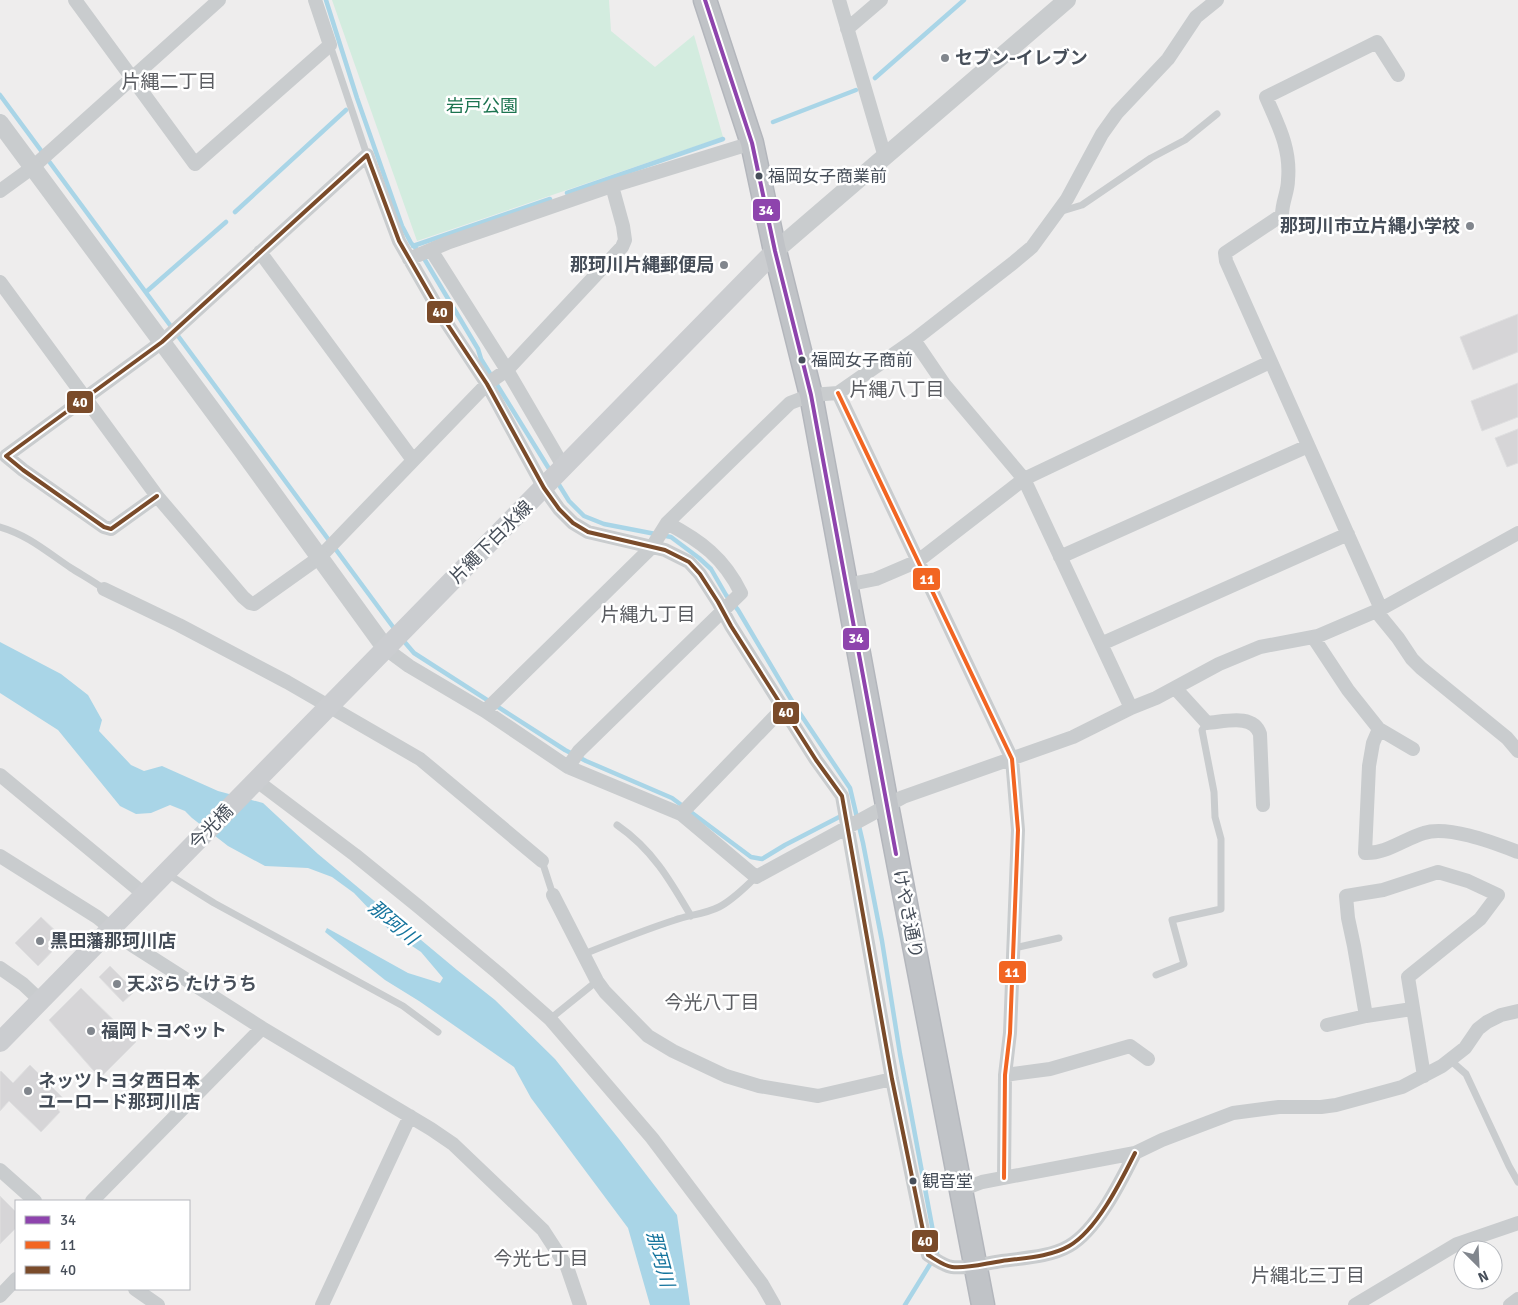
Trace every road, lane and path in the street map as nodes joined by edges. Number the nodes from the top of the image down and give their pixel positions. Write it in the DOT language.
graph roads {
  1 [pos="75,0"];
  2 [pos="219,0"];
  3 [pos="315,0"];
  4 [pos="705,0"];
  5 [pos="839,0"];
  6 [pos="881,0"];
  7 [pos="1067,0"];
  8 [pos="1217,0"];
  9 [pos="847,29"];
  10 [pos="330,44"];
  11 [pos="1398,75"];
  12 [pos="131,78"];
  13 [pos="1217,114"];
  14 [pos="0,123"];
  15 [pos="752,143"];
  16 [pos="367,155"];
  17 [pos="885,157"];
  18 [pos="32,167"];
  19 [pos="612,186"];
  20 [pos="0,191"];
  21 [pos="1058,212"];
  22 [pos="432,250"];
  23 [pos="775,251"];
  24 [pos="260,252"];
  25 [pos="409,260"];
  26 [pos="0,282"];
  27 [pos="914,340"];
  28 [pos="162,342"];
  29 [pos="1270,362"];
  30 [pos="507,370"];
  31 [pos="487,384"];
  32 [pos="838,393"];
  33 [pos="811,395"];
  34 [pos="86,398"];
  35 [pos="1308,446"];
  36 [pos="3,453"];
  37 [pos="413,460"];
  38 [pos="563,466"];
  39 [pos="1024,480"];
  40 [pos="544,488"];
  41 [pos="157,496"];
  42 [pos="667,523"];
  43 [pos="0,527"];
  44 [pos="1518,533"];
  45 [pos="1348,534"];
  46 [pos="652,546"];
  47 [pos="320,557"];
  48 [pos="1060,557"];
  49 [pos="918,561"];
  50 [pos="846,585"];
  51 [pos="104,589"];
  52 [pos="723,610"];
  53 [pos="1379,610"];
  54 [pos="1313,637"];
  55 [pos="1101,644"];
  56 [pos="386,649"];
  57 [pos="1175,688"];
  58 [pos="330,707"];
  59 [pos="783,708"];
  60 [pos="1131,708"];
  61 [pos="485,711"];
  62 [pos="1207,723"];
  63 [pos="1379,729"];
  64 [pos="1413,749"];
  65 [pos="1518,751"];
  66 [pos="1012,759"];
  67 [pos="568,766"];
  68 [pos="0,776"];
  69 [pos="252,785"];
  70 [pos="887,805"];
  71 [pos="1263,805"];
  72 [pos="681,814"];
  73 [pos="616,824"];
  74 [pos="846,827"];
  75 [pos="1518,852"];
  76 [pos="0,856"];
  77 [pos="542,861"];
  78 [pos="170,869"];
  79 [pos="756,878"];
  80 [pos="145,895"];
  81 [pos="553,895"];
  82 [pos="691,916"];
  83 [pos="112,929"];
  84 [pos="1059,938"];
  85 [pos="1014,948"];
  86 [pos="584,954"];
  87 [pos="0,968"];
  88 [pos="1156,975"];
  89 [pos="597,981"];
  90 [pos="41,1001"];
  91 [pos="1412,1009"];
  92 [pos="1518,1010"];
  93 [pos="1366,1016"];
  94 [pos="550,1019"];
  95 [pos="1327,1025"];
  96 [pos="262,1028"];
  97 [pos="438,1032"];
  98 [pos="0,1042"];
  99 [pos="1148,1059"];
  100 [pos="1450,1060"];
  101 [pos="1005,1075"];
  102 [pos="1424,1076"];
  103 [pos="892,1080"];
  104 [pos="410,1116"];
  105 [pos="1135,1153"];
  106 [pos="0,1170"];
  107 [pos="1004,1178"];
  108 [pos="1518,1182"];
  109 [pos="961,1190"];
  110 [pos="34,1200"];
  111 [pos="93,1200"];
  112 [pos="1518,1223"];
  113 [pos="975,1265"];
  114 [pos="15,1280"];
  115 [pos="136,1290"];
  116 [pos="0,1296"];
  117 [pos="1518,1299"];
  118 [pos="158,1305"];
  119 [pos="322,1305"];
  120 [pos="580,1305"];
  121 [pos="774,1305"];
  122 [pos="983,1305"];
  123 [pos="1355,1305"];
  124 [pos="1510,1305"];
  1 -- 12 [label="street"];
  2 -- 12 [label="street"];
  3 -- 10 [label="street"];
  4 -- 15 [label="highway, けやき通り"];
  5 -- 9 [label="street"];
  6 -- 9 [label="street"];
  7 -- 17 [label="street"];
  8 -- 21 [label="street"];
  9 -- 17 [label="street"];
  10 -- 12 [label="street"];
  10 -- 16 [label="lane"];
  11 -- 29 [label="street"];
  12 -- 18 [label="street"];
  13 -- 21 [label="lane"];
  14 -- 18 [label="street"];
  15 -- 19 [label="street"];
  15 -- 23 [label="highway, けやき通り"];
  16 -- 24 [label="street"];
  16 -- 25 [label="street"];
  17 -- 23 [label="street"];
  18 -- 20 [label="street"];
  18 -- 28 [label="street"];
  19 -- 22 [label="street"];
  19 -- 30 [label="street"];
  21 -- 27 [label="street"];
  22 -- 25 [label="street"];
  22 -- 30 [label="street"];
  23 -- 33 [label="highway, けやき通り"];
  23 -- 38 [label="main road, 片繩下白水線"];
  24 -- 28 [label="street"];
  24 -- 37 [label="street"];
  25 -- 31 [label="street"];
  26 -- 34 [label="street"];
  27 -- 32 [label="street"];
  27 -- 39 [label="street"];
  28 -- 34 [label="street"];
  28 -- 47 [label="street"];
  29 -- 35 [label="street"];
  29 -- 39 [label="street"];
  30 -- 31 [label="street"];
  30 -- 38 [label="street"];
  31 -- 37 [label="street"];
  31 -- 40 [label="street"];
  32 -- 33 [label="street"];
  32 -- 49 [label="street"];
  33 -- 42 [label="street"];
  33 -- 50 [label="highway, けやき通り"];
  34 -- 36 [label="street"];
  34 -- 41 [label="street"];
  35 -- 45 [label="street"];
  35 -- 48 [label="street"];
  36 -- 41 [label="street"];
  37 -- 47 [label="street"];
  38 -- 40 [label="main road, 片繩下白水線"];
  39 -- 48 [label="street"];
  39 -- 49 [label="street"];
  40 -- 46 [label="street"];
  40 -- 56 [label="main road, 片繩下白水線"];
  41 -- 47 [label="street"];
  42 -- 46 [label="street"];
  42 -- 52 [label="street"];
  43 -- 51 [label="lane"];
  44 -- 53 [label="street"];
  45 -- 53 [label="street"];
  45 -- 55 [label="street"];
  46 -- 52 [label="street"];
  46 -- 61 [label="street"];
  47 -- 56 [label="street"];
  48 -- 55 [label="street"];
  49 -- 50 [label="street"];
  49 -- 66 [label="street"];
  50 -- 70 [label="highway, けやき通り"];
  51 -- 58 [label="street"];
  52 -- 59 [label="street"];
  52 -- 67 [label="street"];
  53 -- 54 [label="street"];
  53 -- 65 [label="street"];
  54 -- 57 [label="street"];
  54 -- 63 [label="street"];
  55 -- 60 [label="street"];
  56 -- 58 [label="main road, 片繩下白水線"];
  56 -- 61 [label="street"];
  57 -- 60 [label="street"];
  57 -- 62 [label="street"];
  58 -- 69 [label="main road, 片繩下白水線"];
  58 -- 77 [label="street"];
  59 -- 72 [label="street"];
  59 -- 74 [label="street"];
  60 -- 66 [label="street"];
  61 -- 67 [label="street"];
  62 -- 71 [label="street"];
  62 -- 88 [label="lane"];
  63 -- 64 [label="street"];
  63 -- 75 [label="street"];
  66 -- 70 [label="street"];
  66 -- 85 [label="street"];
  67 -- 72 [label="street"];
  68 -- 80 [label="street"];
  69 -- 78 [label="main road, 今光橋"];
  69 -- 94 [label="street"];
  70 -- 74 [label="street"];
  70 -- 109 [label="highway, けやき通り"];
  72 -- 79 [label="street"];
  73 -- 82 [label="lane"];
  74 -- 79 [label="street"];
  74 -- 103 [label="street"];
  76 -- 83 [label="street"];
  77 -- 81 [label="lane"];
  78 -- 80 [label="main road"];
  78 -- 97 [label="lane"];
  79 -- 82 [label="lane"];
  80 -- 83 [label="main road"];
  81 -- 86 [label="street"];
  82 -- 86 [label="lane"];
  83 -- 90 [label="main road"];
  83 -- 96 [label="street"];
  84 -- 85 [label="lane"];
  85 -- 101 [label="street"];
  86 -- 89 [label="street"];
  87 -- 90 [label="street"];
  89 -- 94 [label="lane"];
  89 -- 103 [label="street"];
  90 -- 98 [label="main road"];
  91 -- 93 [label="street"];
  91 -- 93 [label="street"];
  91 -- 102 [label="street"];
  92 -- 100 [label="street"];
  93 -- 95 [label="street"];
  94 -- 121 [label="street"];
  96 -- 104 [label="street"];
  96 -- 111 [label="street"];
  99 -- 101 [label="street"];
  100 -- 102 [label="street"];
  100 -- 108 [label="lane"];
  101 -- 107 [label="street"];
  102 -- 105 [label="street"];
  103 -- 113 [label="street"];
  104 -- 119 [label="street"];
  104 -- 120 [label="street"];
  105 -- 107 [label="street"];
  105 -- 113 [label="street"];
  106 -- 110 [label="street"];
  107 -- 109 [label="street"];
  109 -- 113 [label="highway, けやき通り"];
  112 -- 123 [label="street"];
  113 -- 122 [label="highway, けやき通り"];
  114 -- 116 [label="street"];
  115 -- 118 [label="street"];
  117 -- 124 [label="street"];
}
